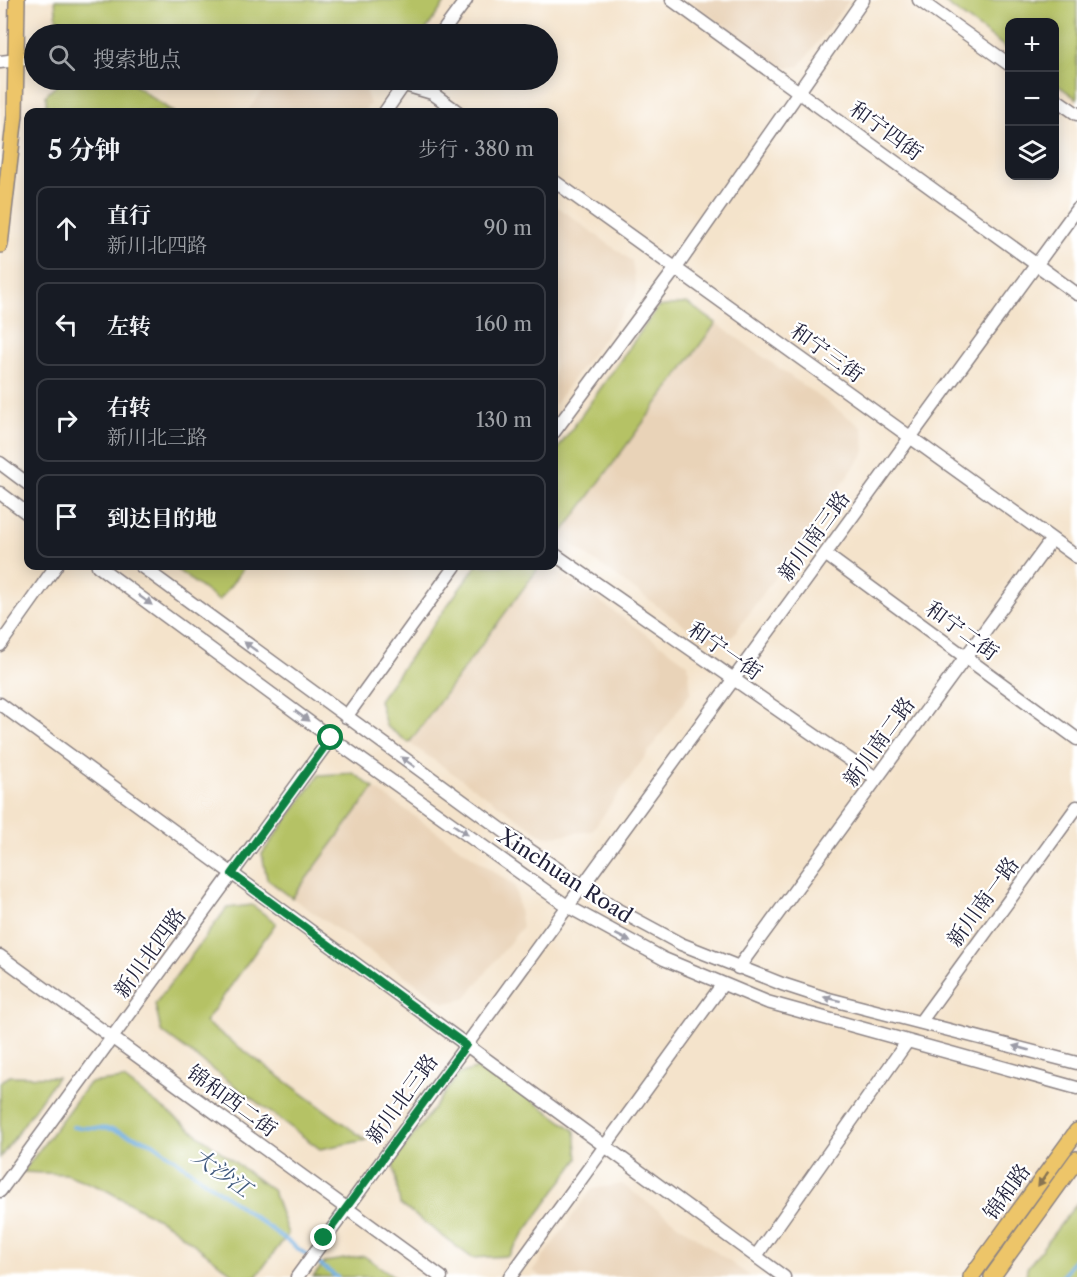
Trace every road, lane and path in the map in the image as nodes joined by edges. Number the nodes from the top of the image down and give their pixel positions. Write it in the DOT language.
graph roads {
  1 [pos="17,0"];
  2 [pos="466,0"];
  3 [pos="672,0"];
  4 [pos="863,0"];
  5 [pos="919,0"];
  6 [pos="448,24"];
  7 [pos="16,59"];
  8 [pos="24,59"];
  9 [pos="1005,61"];
  10 [pos="0,62"];
  11 [pos="400,90"];
  12 [pos="425,90"];
  13 [pos="799,92"];
  14 [pos="1059,101"];
  15 [pos="388,108"];
  16 [pos="453,108"];
  17 [pos="1077,114"];
  18 [pos="558,184"];
  19 [pos="1077,209"];
  20 [pos="0,245"];
  21 [pos="1036,264"];
  22 [pos="676,268"];
  23 [pos="1077,294"];
  24 [pos="558,427"];
  25 [pos="910,437"];
  26 [pos="0,463"];
  27 [pos="24,481"];
  28 [pos="0,493"];
  29 [pos="24,511"];
  30 [pos="1052,539"];
  31 [pos="825,554"];
  32 [pos="558,557"];
  33 [pos="1077,557"];
  34 [pos="53,570"];
  35 [pos="103,570"];
  36 [pos="146,570"];
  37 [pos="452,570"];
  38 [pos="0,645"];
  39 [pos="964,657"];
  40 [pos="733,680"];
  41 [pos="0,704"];
  42 [pos="346,717"];
  43 [pos="331,738"];
  44 [pos="1077,739"];
  45 [pos="876,778"];
  46 [pos="1077,807"];
  47 [pos="232,874"];
  48 [pos="582,886"];
  49 [pos="567,906"];
  50 [pos="0,956"];
  51 [pos="738,968"];
  52 [pos="722,985"];
  53 [pos="921,1021"];
  54 [pos="112,1038"];
  55 [pos="907,1042"];
  56 [pos="466,1045"];
  57 [pos="1077,1063"];
  58 [pos="1077,1088"];
  59 [pos="1077,1131"];
  60 [pos="605,1146"];
  61 [pos="1077,1159"];
  62 [pos="0,1191"];
  63 [pos="346,1208"];
  64 [pos="756,1256"];
  65 [pos="297,1277"];
  66 [pos="441,1277"];
  67 [pos="510,1277"];
  68 [pos="784,1277"];
  69 [pos="971,1277"];
  70 [pos="992,1277"];
  1 -- 7 [label="main road"];
  2 -- 6 [label="street"];
  3 -- 13 [label="street, 和宁四街"];
  4 -- 13 [label="street"];
  5 -- 9 [label="street"];
  7 -- 8 [label="street"];
  7 -- 10 [label="street"];
  7 -- 20 [label="main road"];
  11 -- 15 [label="street"];
  12 -- 16 [label="street"];
  13 -- 21 [label="street, 和宁四街"];
  13 -- 22 [label="street"];
  14 -- 17 [label="street"];
  18 -- 22 [label="street, 和宁三街"];
  19 -- 21 [label="street, 新川南三路"];
  21 -- 23 [label="street, 和宁四街"];
  21 -- 25 [label="street, 新川南三路"];
  22 -- 24 [label="street"];
  22 -- 25 [label="street, 和宁三街"];
  25 -- 30 [label="street, 和宁三街"];
  25 -- 31 [label="street, 新川南三路"];
  26 -- 27 [label="street"];
  28 -- 29 [label="street"];
  30 -- 33 [label="street, 和宁三街"];
  30 -- 39 [label="street, 新川南二路"];
  31 -- 39 [label="street, 和宁二街"];
  31 -- 40 [label="street, 新川南三路"];
  32 -- 40 [label="street, 和宁一街"];
  34 -- 38 [label="street"];
  35 -- 43 [label="street, Xinchuan Road, one-way"];
  42 -- 36 [label="street, Xinchuan Road, one-way"];
  37 -- 42 [label="street"];
  39 -- 44 [label="street, 和宁二街"];
  39 -- 45 [label="street, 新川南二路"];
  40 -- 45 [label="street, 和宁一街"];
  40 -- 48 [label="street, 新川南三路"];
  41 -- 47 [label="street"];
  48 -- 42 [label="street, Xinchuan Road, one-way"];
  43 -- 47 [label="street, 新川北四路"];
  43 -- 49 [label="street, Xinchuan Road, one-way"];
  45 -- 51 [label="street, 新川南二路"];
  46 -- 53 [label="street, 新川南一路"];
  47 -- 54 [label="street, 新川北四路"];
  47 -- 56 [label="street"];
  48 -- 49 [label="street, 新川北三路"];
  48 -- 51 [label="street, Xinchuan Road"];
  49 -- 52 [label="street, Xinchuan Road, one-way"];
  49 -- 56 [label="street, 新川北三路"];
  50 -- 54 [label="street, 锦和西二街"];
  53 -- 51 [label="street, Xinchuan Road, one-way"];
  52 -- 55 [label="street, Xinchuan Road"];
  52 -- 60 [label="street"];
  57 -- 53 [label="street, Xinchuan Road, one-way"];
  54 -- 62 [label="street, 新川北四路"];
  54 -- 63 [label="street, 锦和西二街"];
  55 -- 58 [label="street, Xinchuan Road"];
  55 -- 64 [label="street"];
  56 -- 60 [label="street"];
  56 -- 63 [label="street, 新川北三路"];
  59 -- 69 [label="main road, 锦和路, one-way"];
  60 -- 64 [label="street"];
  60 -- 67 [label="street"];
  61 -- 70 [label="main road, 锦和路"];
  63 -- 65 [label="street, 新川北三路"];
  63 -- 66 [label="street, 锦和西二街"];
  64 -- 68 [label="street"];
}
